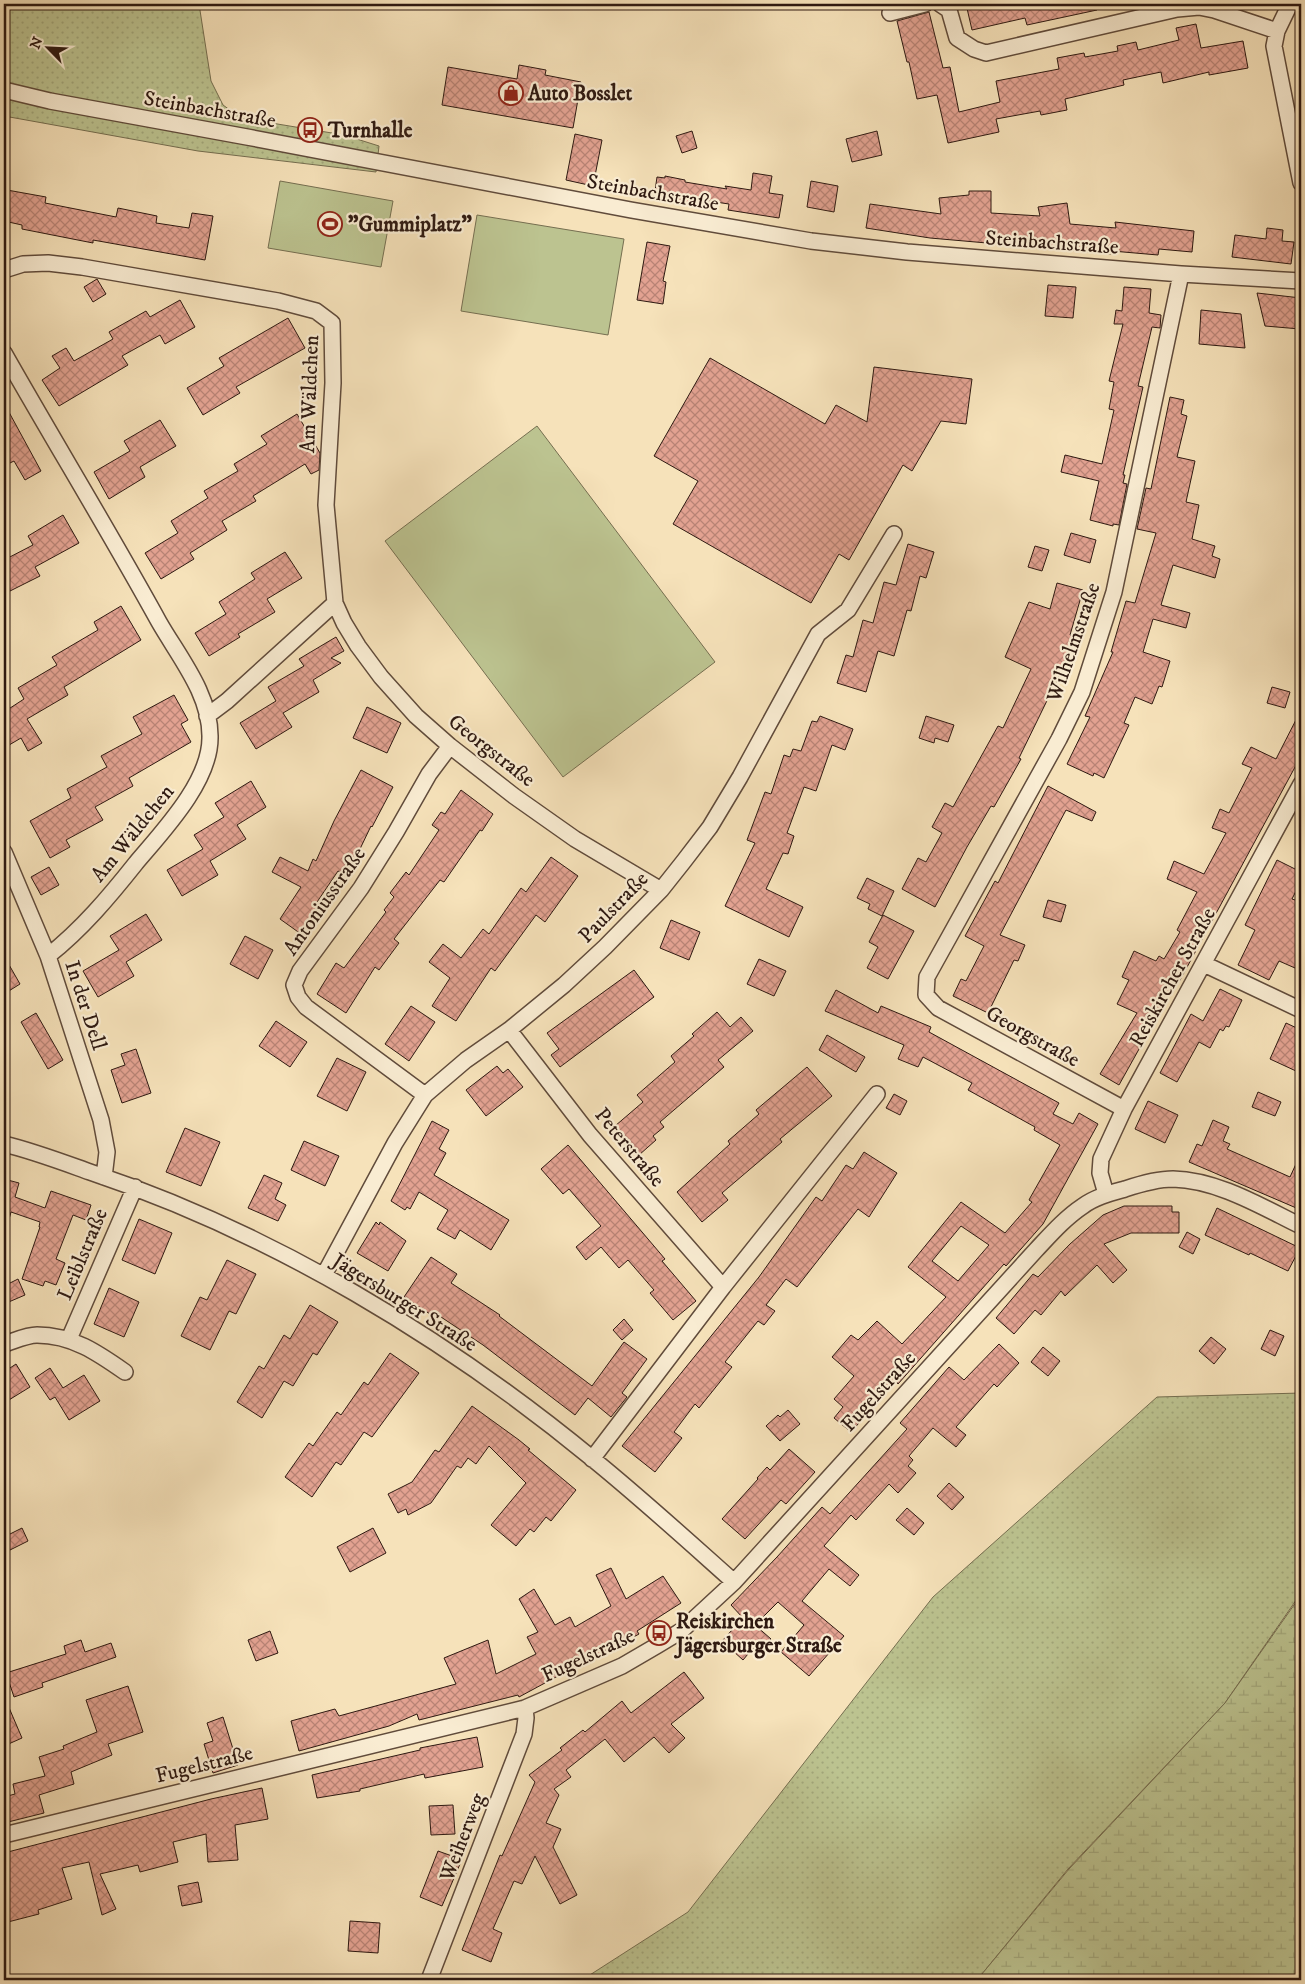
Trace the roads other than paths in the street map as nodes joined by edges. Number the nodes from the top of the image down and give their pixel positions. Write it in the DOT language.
graph roads {
  1 [pos="925,4"];
  2 [pos="940,4"];
  3 [pos="1290,4"];
  4 [pos="1199,6"];
  5 [pos="890,13"];
  6 [pos="1276,31"];
  7 [pos="4,90"];
  8 [pos="1301,184"];
  9 [pos="4,270"];
  10 [pos="1181,274"];
  11 [pos="1301,281"];
  12 [pos="4,354"];
  13 [pos="894,534"];
  14 [pos="335,603"];
  15 [pos="207,716"];
  16 [pos="450,746"];
  17 [pos="1301,784"];
  18 [pos="4,852"];
  19 [pos="661,890"];
  20 [pos="48,956"];
  21 [pos="1204,964"];
  22 [pos="926,995"];
  23 [pos="1301,1010"];
  24 [pos="510,1030"];
  25 [pos="877,1094"];
  26 [pos="425,1095"];
  27 [pos="1124,1109"];
  28 [pos="4,1144"];
  29 [pos="104,1176"];
  30 [pos="134,1186"];
  31 [pos="1106,1194"];
  32 [pos="1301,1226"];
  33 [pos="324,1275"];
  34 [pos="724,1287"];
  35 [pos="69,1339"];
  36 [pos="4,1344"];
  37 [pos="125,1372"];
  38 [pos="592,1459"];
  39 [pos="734,1582"];
  40 [pos="525,1708"];
  41 [pos="4,1835"];
  42 [pos="429,1980"];
  1 -- 5 [label="street"];
  2 -- 4 [label="street"];
  3 -- 6 [label="street"];
  4 -- 6 [label="street"];
  6 -- 8 [label="street"];
  7 -- 10 [label="street, Steinbachstraße"];
  9 -- 14 [label="street, Am Wäldchen"];
  10 -- 11 [label="street, Steinbachstraße"];
  10 -- 22 [label="street, Wilhelmstraße"];
  12 -- 15 [label="street, Am Wäldchen"];
  13 -- 19 [label="street, Paulstraße"];
  14 -- 15 [label="street"];
  14 -- 16 [label="street, Georgstraße"];
  15 -- 20 [label="street, Am Wäldchen"];
  16 -- 19 [label="street, Georgstraße"];
  16 -- 26 [label="street, Antoniusstraße"];
  17 -- 21 [label="street, Reiskircher Straße"];
  18 -- 20 [label="street, In der Dell"];
  19 -- 24 [label="street, Paulstraße"];
  20 -- 29 [label="street, In der Dell"];
  21 -- 23 [label="street"];
  21 -- 27 [label="street, Reiskircher Straße"];
  22 -- 27 [label="street, Georgstraße"];
  24 -- 26 [label="street, Paulstraße"];
  24 -- 34 [label="street, Peterstraße"];
  25 -- 34 [label="street"];
  26 -- 33 [label="street, Paulstraße"];
  27 -- 31 [label="street, Reiskircher Straße"];
  28 -- 29 [label="street, Jägersburger Straße"];
  29 -- 30 [label="street, Jägersburger Straße"];
  30 -- 33 [label="street, Jägersburger Straße"];
  30 -- 35 [label="street, Leiblstraße"];
  31 -- 32 [label="street, Fugelstraße"];
  31 -- 39 [label="street, Fugelstraße"];
  33 -- 38 [label="street, Jägersburger Straße"];
  34 -- 38 [label="street"];
  35 -- 36 [label="street"];
  35 -- 37 [label="street"];
  38 -- 39 [label="street, Jägersburger Straße"];
  39 -- 40 [label="street, Fugelstraße"];
  40 -- 41 [label="street, Fugelstraße"];
  40 -- 42 [label="street, Weiherweg"];
}
